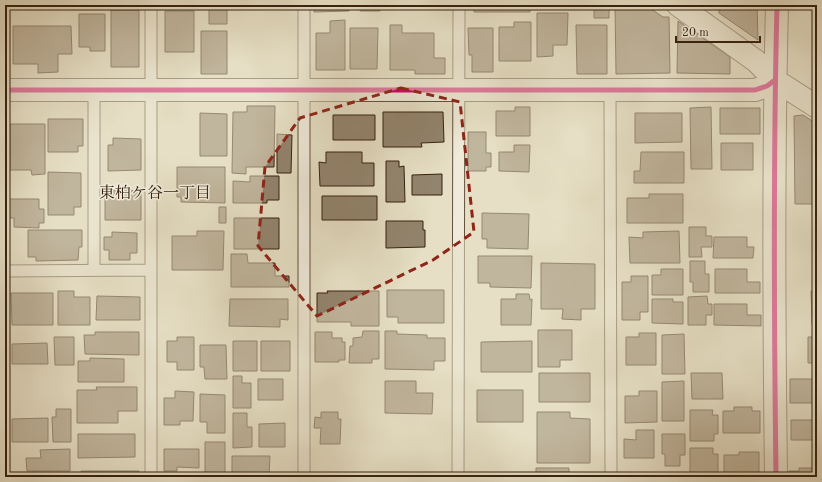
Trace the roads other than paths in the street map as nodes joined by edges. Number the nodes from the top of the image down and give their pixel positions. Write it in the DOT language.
graph roads {
  1 [pos="151,5"];
  2 [pos="304,5"];
  3 [pos="459,5"];
  4 [pos="678,5"];
  5 [pos="777,5"];
  6 [pos="775,80"];
  7 [pos="5,90"];
  8 [pos="94,90"];
  9 [pos="151,90"];
  10 [pos="610,90"];
  11 [pos="304,91"];
  12 [pos="458,91"];
  13 [pos="817,107"];
  14 [pos="5,270"];
  15 [pos="94,270"];
  16 [pos="151,270"];
  17 [pos="150,477"];
  18 [pos="304,477"];
  19 [pos="458,477"];
  20 [pos="610,477"];
  21 [pos="776,477"];
  1 -- 9 [label="lane"];
  2 -- 11 [label="lane"];
  3 -- 12 [label="lane"];
  4 -- 6 [label="street"];
  5 -- 6 [label="street"];
  6 -- 10 [label="street"];
  6 -- 13 [label="street"];
  6 -- 21 [label="street"];
  7 -- 8 [label="street"];
  8 -- 9 [label="street"];
  8 -- 15 [label="lane"];
  9 -- 11 [label="street"];
  9 -- 16 [label="lane"];
  10 -- 12 [label="street"];
  10 -- 20 [label="lane"];
  11 -- 12 [label="street"];
  11 -- 18 [label="lane"];
  12 -- 19 [label="lane"];
  14 -- 15 [label="lane"];
  15 -- 16 [label="lane"];
  16 -- 17 [label="lane"];
}
